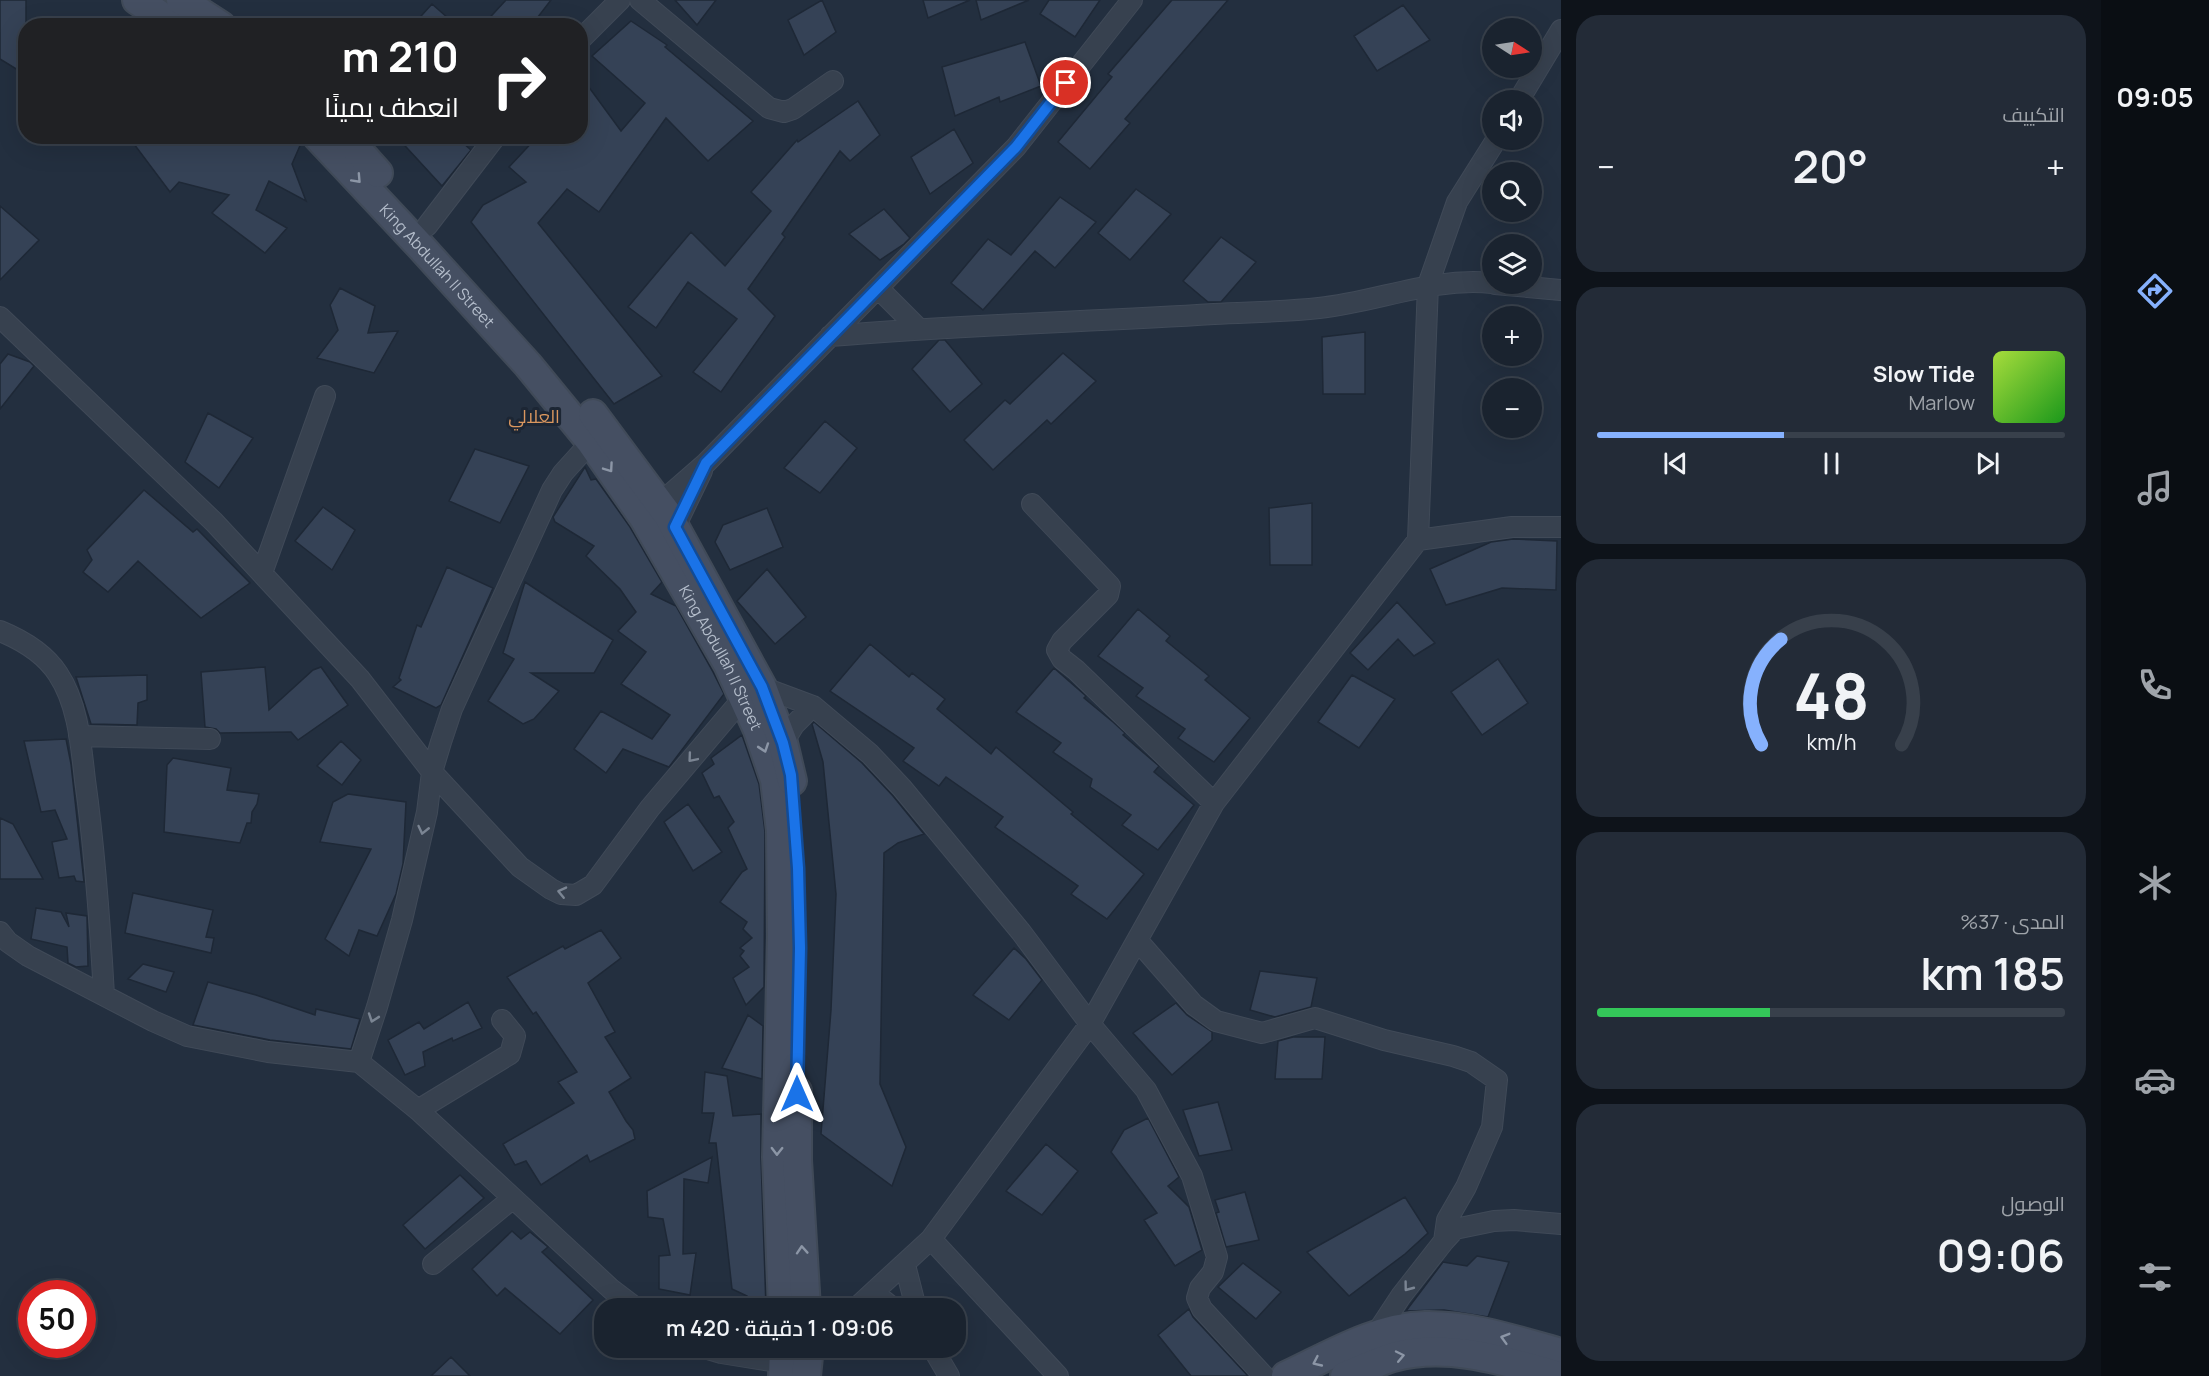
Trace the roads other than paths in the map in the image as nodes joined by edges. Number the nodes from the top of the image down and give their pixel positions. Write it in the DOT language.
graph roads {
  1 [pos="137,0"];
  2 [pos="182,0"];
  3 [pos="620,0"];
  4 [pos="640,0"];
  5 [pos="1132,0"];
  6 [pos="164,18"];
  7 [pos="209,18"];
  8 [pos="1561,30"];
  9 [pos="588,32"];
  10 [pos="833,81"];
  11 [pos="1525,90"];
  12 [pos="324,144"];
  13 [pos="352,144"];
  14 [pos="490,144"];
  15 [pos="1490,150"];
  16 [pos="427,226"];
  17 [pos="1482,282"];
  18 [pos="1428,285"];
  19 [pos="878,288"];
  20 [pos="1542,288"];
  21 [pos="1561,290"];
  22 [pos="0,317"];
  23 [pos="918,328"];
  24 [pos="830,336"];
  25 [pos="325,396"];
  26 [pos="591,442"];
  27 [pos="706,463"];
  28 [pos="1032,504"];
  29 [pos="652,510"];
  30 [pos="1561,527"];
  31 [pos="668,537"];
  32 [pos="1418,540"];
  33 [pos="262,573"];
  34 [pos="0,631"];
  35 [pos="753,692"];
  36 [pos="813,706"];
  37 [pos="79,736"];
  38 [pos="210,739"];
  39 [pos="783,743"];
  40 [pos="432,772"];
  41 [pos="1214,803"];
  42 [pos="0,932"];
  43 [pos="1138,941"];
  44 [pos="104,995"];
  45 [pos="502,1020"];
  46 [pos="1090,1024"];
  47 [pos="358,1062"];
  48 [pos="417,1110"];
  49 [pos="513,1198"];
  50 [pos="1561,1224"];
  51 [pos="931,1239"];
  52 [pos="1444,1241"];
  53 [pos="434,1264"];
  54 [pos="904,1265"];
  55 [pos="874,1293"];
  56 [pos="623,1298"];
  57 [pos="783,1298"];
  58 [pos="805,1298"];
  59 [pos="868,1298"];
  60 [pos="880,1298"];
  61 [pos="913,1298"];
  62 [pos="1374,1337"];
  63 [pos="1561,1353"];
  64 [pos="938,1358"];
  65 [pos="949,1376"];
  66 [pos="1059,1376"];
  67 [pos="1264,1376"];
  68 [pos="1286,1376"];
  69 [pos="1345,1376"];
  70 [pos="1559,1376"];
  1 -- 6 [label="main road"];
  2 -- 7 [label="main road"];
  3 -- 9 [label="street"];
  4 -- 10 [label="street"];
  5 -- 19 [label="street"];
  8 -- 11 [label="street"];
  12 -- 26 [label="main road, King Abdullah II Street, one-way"];
  13 -- 16 [label="main road, King Abdullah II Street"];
  14 -- 16 [label="street"];
  15 -- 18 [label="street"];
  16 -- 29 [label="main road, King Abdullah II Street"];
  17 -- 18 [label="street"];
  18 -- 23 [label="street"];
  18 -- 32 [label="street"];
  19 -- 23 [label="street"];
  19 -- 24 [label="street"];
  20 -- 21 [label="street"];
  22 -- 33 [label="street"];
  23 -- 24 [label="street"];
  24 -- 27 [label="street"];
  25 -- 33 [label="street"];
  26 -- 29 [label="main road, King Abdullah II Street, one-way"];
  26 -- 40 [label="street"];
  27 -- 29 [label="street"];
  27 -- 31 [label="street"];
  28 -- 41 [label="street"];
  29 -- 31 [label="main road, King Abdullah II Street"];
  30 -- 32 [label="street"];
  31 -- 35 [label="main road, King Abdullah II Street"];
  32 -- 41 [label="street"];
  33 -- 40 [label="street"];
  34 -- 37 [label="street"];
  35 -- 36 [label="street"];
  35 -- 39 [label="main road, King Abdullah II Street"];
  35 -- 40 [label="street, one-way"];
  35 -- 57 [label="main road, King Abdullah II Street, one-way"];
  36 -- 39 [label="street"];
  36 -- 46 [label="street"];
  37 -- 38 [label="street"];
  37 -- 44 [label="street"];
  58 -- 39 [label="main road, King Abdullah II Street, one-way"];
  40 -- 47 [label="street, one-way"];
  41 -- 43 [label="street"];
  42 -- 44 [label="street"];
  43 -- 46 [label="street"];
  43 -- 52 [label="street"];
  44 -- 47 [label="street"];
  45 -- 48 [label="street"];
  46 -- 51 [label="street"];
  46 -- 67 [label="street"];
  47 -- 48 [label="street"];
  48 -- 49 [label="street"];
  49 -- 53 [label="street"];
  49 -- 56 [label="street"];
  50 -- 52 [label="street"];
  51 -- 54 [label="street"];
  51 -- 66 [label="street"];
  52 -- 62 [label="street, one-way"];
  54 -- 55 [label="street"];
  54 -- 61 [label="street"];
  55 -- 59 [label="street"];
  55 -- 60 [label="street"];
  63 -- 62 [label="main road, one-way"];
  62 -- 68 [label="main road, one-way"];
  64 -- 65 [label="street"];
  69 -- 70 [label="main road, one-way"];
}
